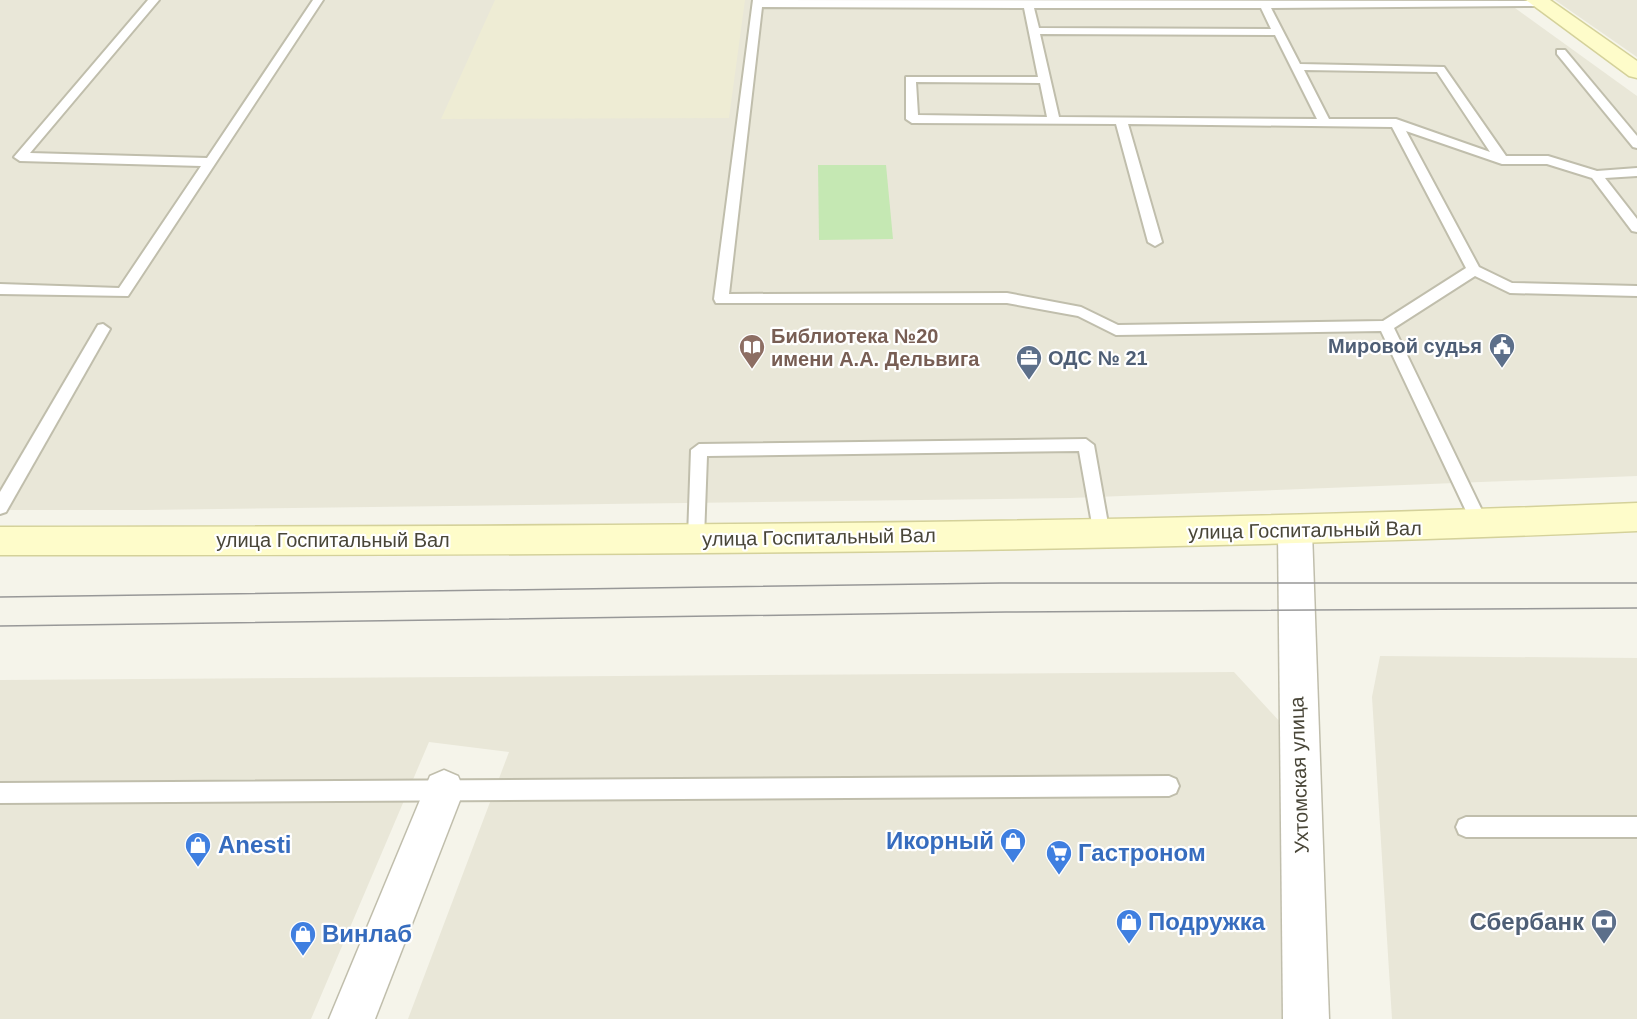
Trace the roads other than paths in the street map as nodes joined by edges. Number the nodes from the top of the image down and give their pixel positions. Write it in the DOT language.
graph roads {
  1 [pos="154,0"];
  2 [pos="318,0"];
  3 [pos="1538,1"];
  4 [pos="758,2"];
  5 [pos="971,2"];
  6 [pos="1363,3"];
  7 [pos="1028,4"];
  8 [pos="1264,4"];
  9 [pos="1034,31"];
  10 [pos="1279,32"];
  11 [pos="1561,52"];
  12 [pos="1297,67"];
  13 [pos="1637,71"];
  14 [pos="1045,80"];
  15 [pos="1054,121"];
  16 [pos="1121,121"];
  17 [pos="1325,123"];
  18 [pos="1396,123"];
  19 [pos="1637,144"];
  20 [pos="1502,160"];
  21 [pos="212,162"];
  22 [pos="1637,172"];
  23 [pos="1596,175"];
  24 [pos="1637,228"];
  25 [pos="1155,242"];
  26 [pos="1474,270"];
  27 [pos="0,289"];
  28 [pos="1637,291"];
  29 [pos="1386,326"];
  30 [pos="103,329"];
  31 [pos="0,507"];
  32 [pos="1637,517"];
  33 [pos="1481,525"];
  34 [pos="1295,531"];
  35 [pos="1102,534"];
  36 [pos="696,538"];
  37 [pos="0,541"];
  38 [pos="1169,786"];
  39 [pos="444,790"];
  40 [pos="0,793"];
  41 [pos="1466,827"];
  42 [pos="1637,827"];
  43 [pos="352,1019"];
  44 [pos="1306,1019"];
  1 -- 21 [label="lane"];
  2 -- 21 [label="lane"];
  3 -- 6 [label="lane"];
  3 -- 13 [label="main road"];
  4 -- 5 [label="lane"];
  4 -- 29 [label="lane"];
  5 -- 7 [label="lane"];
  6 -- 8 [label="lane"];
  7 -- 8 [label="lane"];
  7 -- 9 [label="lane"];
  8 -- 10 [label="lane"];
  9 -- 10 [label="lane"];
  9 -- 14 [label="lane"];
  10 -- 12 [label="lane"];
  11 -- 19 [label="lane"];
  12 -- 17 [label="lane"];
  12 -- 20 [label="lane"];
  14 -- 15 [label="lane"];
  14 -- 15 [label="lane"];
  15 -- 16 [label="lane"];
  16 -- 17 [label="lane"];
  16 -- 25 [label="lane"];
  17 -- 18 [label="lane"];
  18 -- 20 [label="lane"];
  18 -- 26 [label="lane"];
  20 -- 23 [label="lane"];
  21 -- 27 [label="lane"];
  22 -- 23 [label="lane"];
  23 -- 24 [label="lane"];
  26 -- 28 [label="lane"];
  26 -- 29 [label="lane"];
  29 -- 33 [label="lane"];
  30 -- 31 [label="lane"];
  32 -- 33 [label="main road, улица Госпитальный Вал"];
  33 -- 34 [label="main road, улица Госпитальный Вал"];
  34 -- 35 [label="main road, улица Госпитальный Вал"];
  34 -- 44 [label="street, Ухтомская улица"];
  35 -- 36 [label="main road, улица Госпитальный Вал"];
  35 -- 36 [label="lane"];
  36 -- 37 [label="main road, улица Госпитальный Вал"];
  38 -- 39 [label="lane"];
  39 -- 40 [label="lane"];
  39 -- 43 [label="street"];
  41 -- 42 [label="lane"];
}
